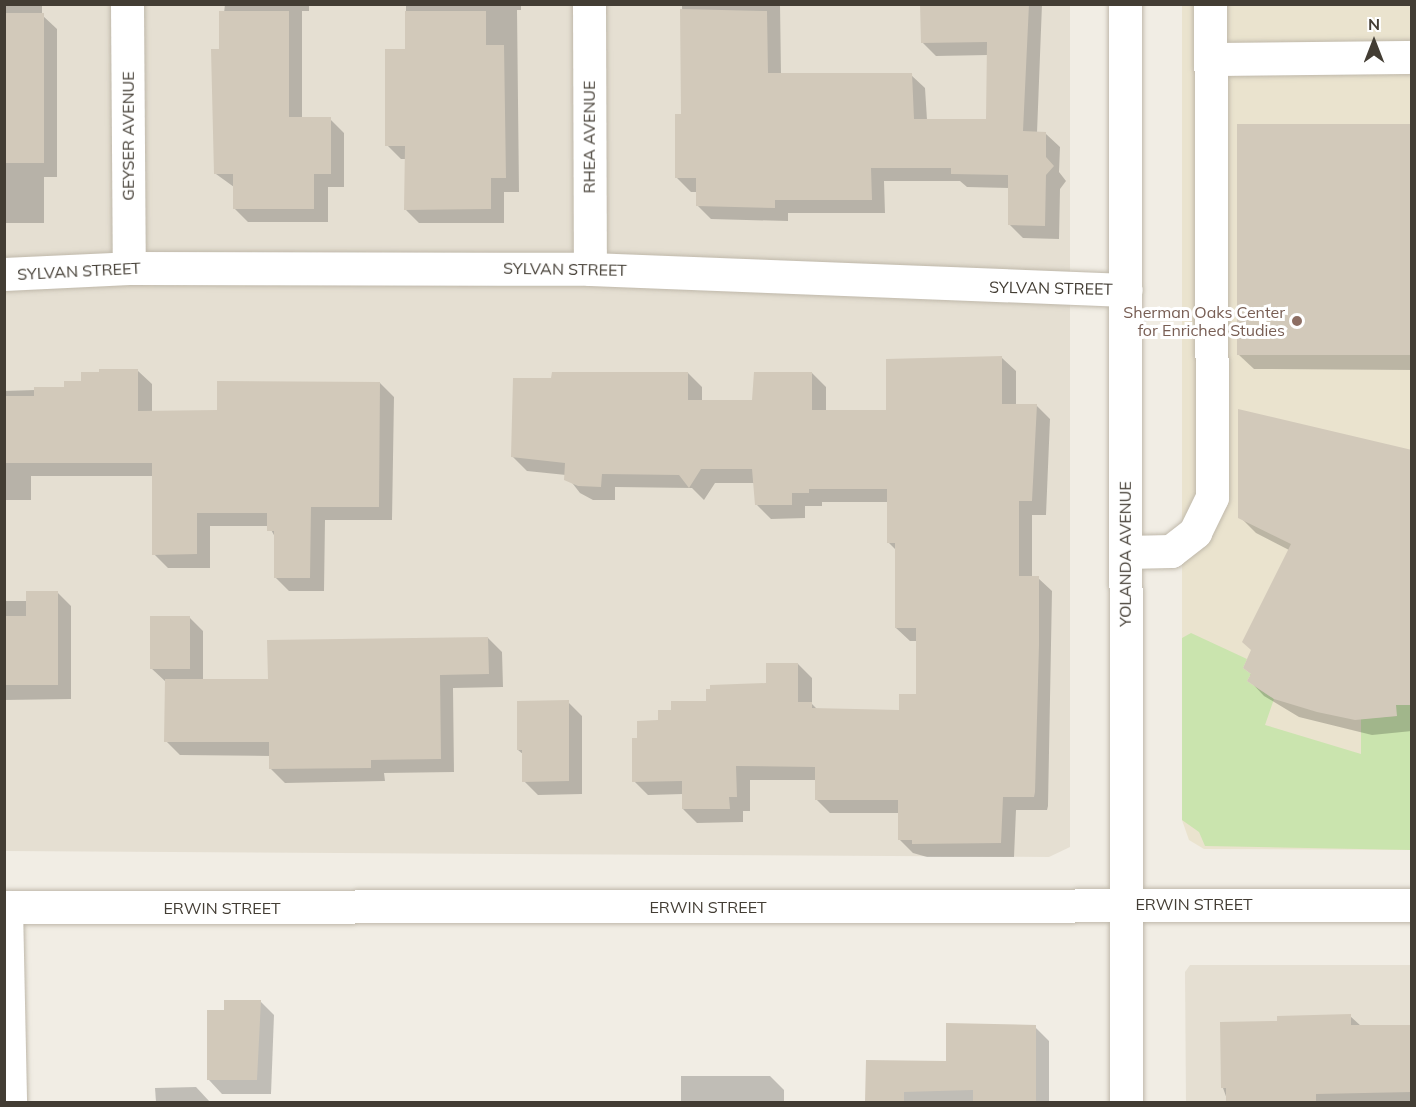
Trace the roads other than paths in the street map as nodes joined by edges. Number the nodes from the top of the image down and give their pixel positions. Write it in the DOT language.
graph roads {
  1 [pos="127,4"];
  2 [pos="589,4"];
  3 [pos="1125,4"];
  4 [pos="1210,4"];
  5 [pos="1412,57"];
  6 [pos="1211,59"];
  7 [pos="129,268"];
  8 [pos="590,268"];
  9 [pos="4,274"];
  10 [pos="1126,290"];
  11 [pos="1125,552"];
  12 [pos="1125,904"];
  13 [pos="1412,904"];
  14 [pos="5,907"];
  15 [pos="10,1102"];
  16 [pos="1126,1102"];
  1 -- 7 [label="street, GEYSER AVENUE"];
  2 -- 8 [label="street, RHEA AVENUE"];
  3 -- 10 [label="street, YOLANDA AVENUE"];
  4 -- 6 [label="street"];
  5 -- 6 [label="street"];
  6 -- 11 [label="street"];
  7 -- 8 [label="street, SYLVAN STREET"];
  7 -- 9 [label="street, SYLVAN STREET"];
  8 -- 10 [label="street, SYLVAN STREET"];
  10 -- 11 [label="street, YOLANDA AVENUE"];
  11 -- 12 [label="street, YOLANDA AVENUE"];
  12 -- 13 [label="street, ERWIN STREET"];
  12 -- 14 [label="street, ERWIN STREET"];
  12 -- 16 [label="street, YOLANDA AVENUE"];
  14 -- 15 [label="street"];
}
